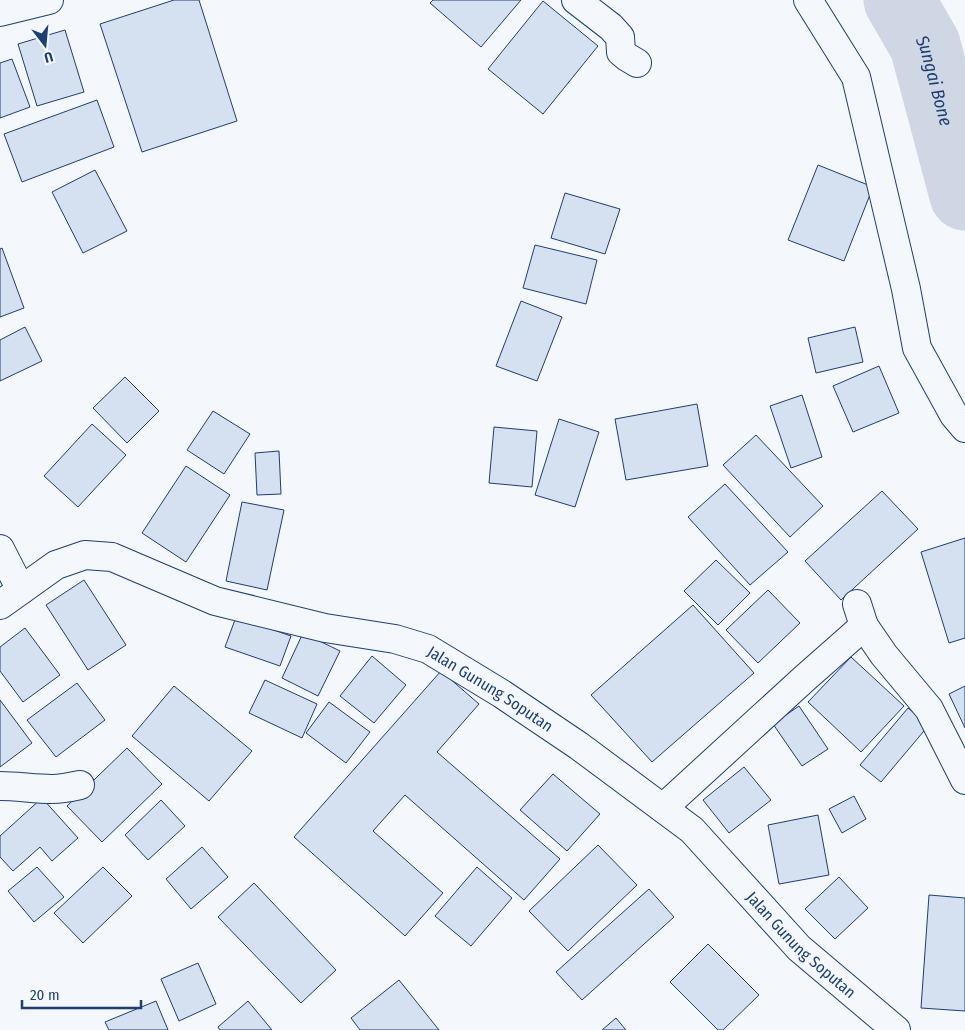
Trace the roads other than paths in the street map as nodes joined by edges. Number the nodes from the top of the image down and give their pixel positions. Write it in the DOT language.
graph roads {
  1 [pos="49,0"];
  2 [pos="576,0"];
  3 [pos="808,0"];
  4 [pos="0,12"];
  5 [pos="637,63"];
  6 [pos="965,428"];
  7 [pos="0,549"];
  8 [pos="10,597"];
  9 [pos="965,780"];
  10 [pos="80,784"];
  11 [pos="0,786"];
  12 [pos="663,808"];
  13 [pos="896,1030"];
  1 -- 4 [label="street"];
  2 -- 5 [label="street"];
  3 -- 6 [label="street"];
  7 -- 8 [label="street"];
  8 -- 12 [label="street, Jalan Gunung Soputan"];
  9 -- 12 [label="street"];
  10 -- 11 [label="street"];
  12 -- 13 [label="street, Jalan Gunung Soputan"];
}
